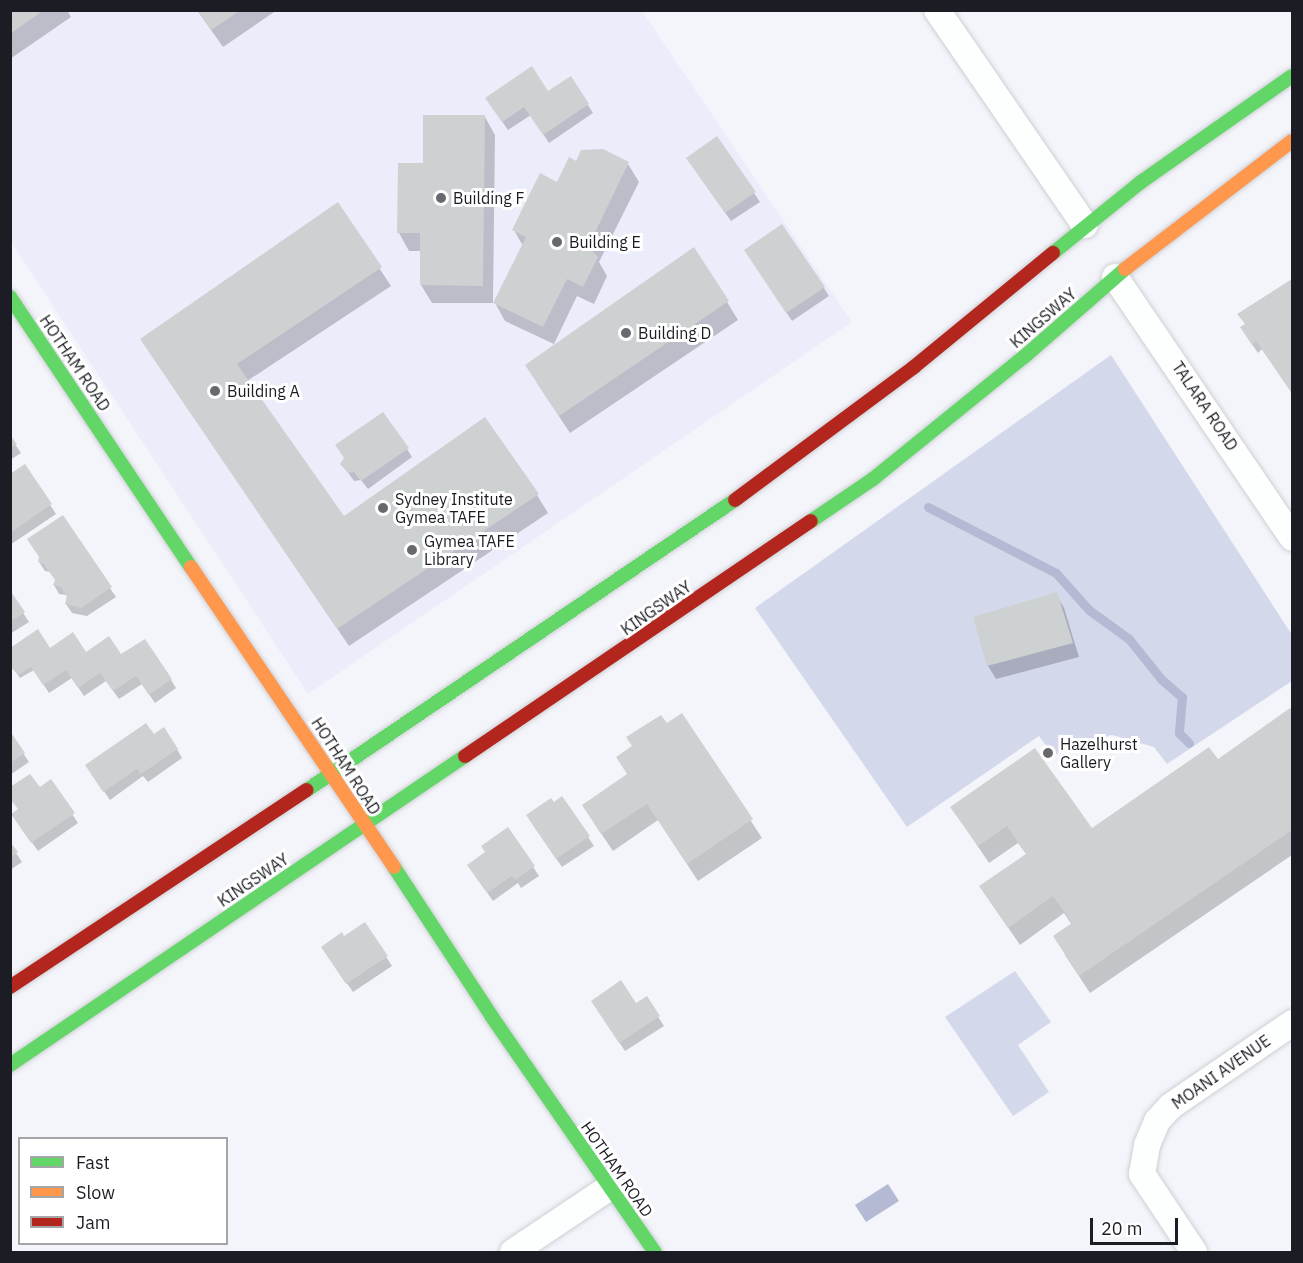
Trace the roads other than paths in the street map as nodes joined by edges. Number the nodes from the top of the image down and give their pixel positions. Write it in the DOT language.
graph roads {
  1 [pos="937,10"];
  2 [pos="1293,75"];
  3 [pos="1293,141"];
  4 [pos="1085,225"];
  5 [pos="1115,278"];
  6 [pos="10,297"];
  7 [pos="1293,537"];
  8 [pos="331,771"];
  9 [pos="364,824"];
  10 [pos="10,987"];
  11 [pos="1293,1023"];
  12 [pos="10,1065"];
  13 [pos="610,1187"];
  14 [pos="513,1252"];
  15 [pos="655,1252"];
  16 [pos="1194,1252"];
  1 -- 4 [label="street"];
  2 -- 4 [label="main road"];
  3 -- 5 [label="main road, KINGSWAY"];
  4 -- 8 [label="main road"];
  5 -- 7 [label="street, TALARA ROAD"];
  5 -- 9 [label="main road, KINGSWAY"];
  6 -- 8 [label="main road, HOTHAM ROAD"];
  8 -- 9 [label="main road, HOTHAM ROAD"];
  8 -- 10 [label="main road"];
  9 -- 12 [label="main road, KINGSWAY"];
  9 -- 13 [label="main road, HOTHAM ROAD"];
  11 -- 16 [label="street, MOANI AVENUE"];
  13 -- 14 [label="street"];
  13 -- 15 [label="main road, HOTHAM ROAD"];
}
